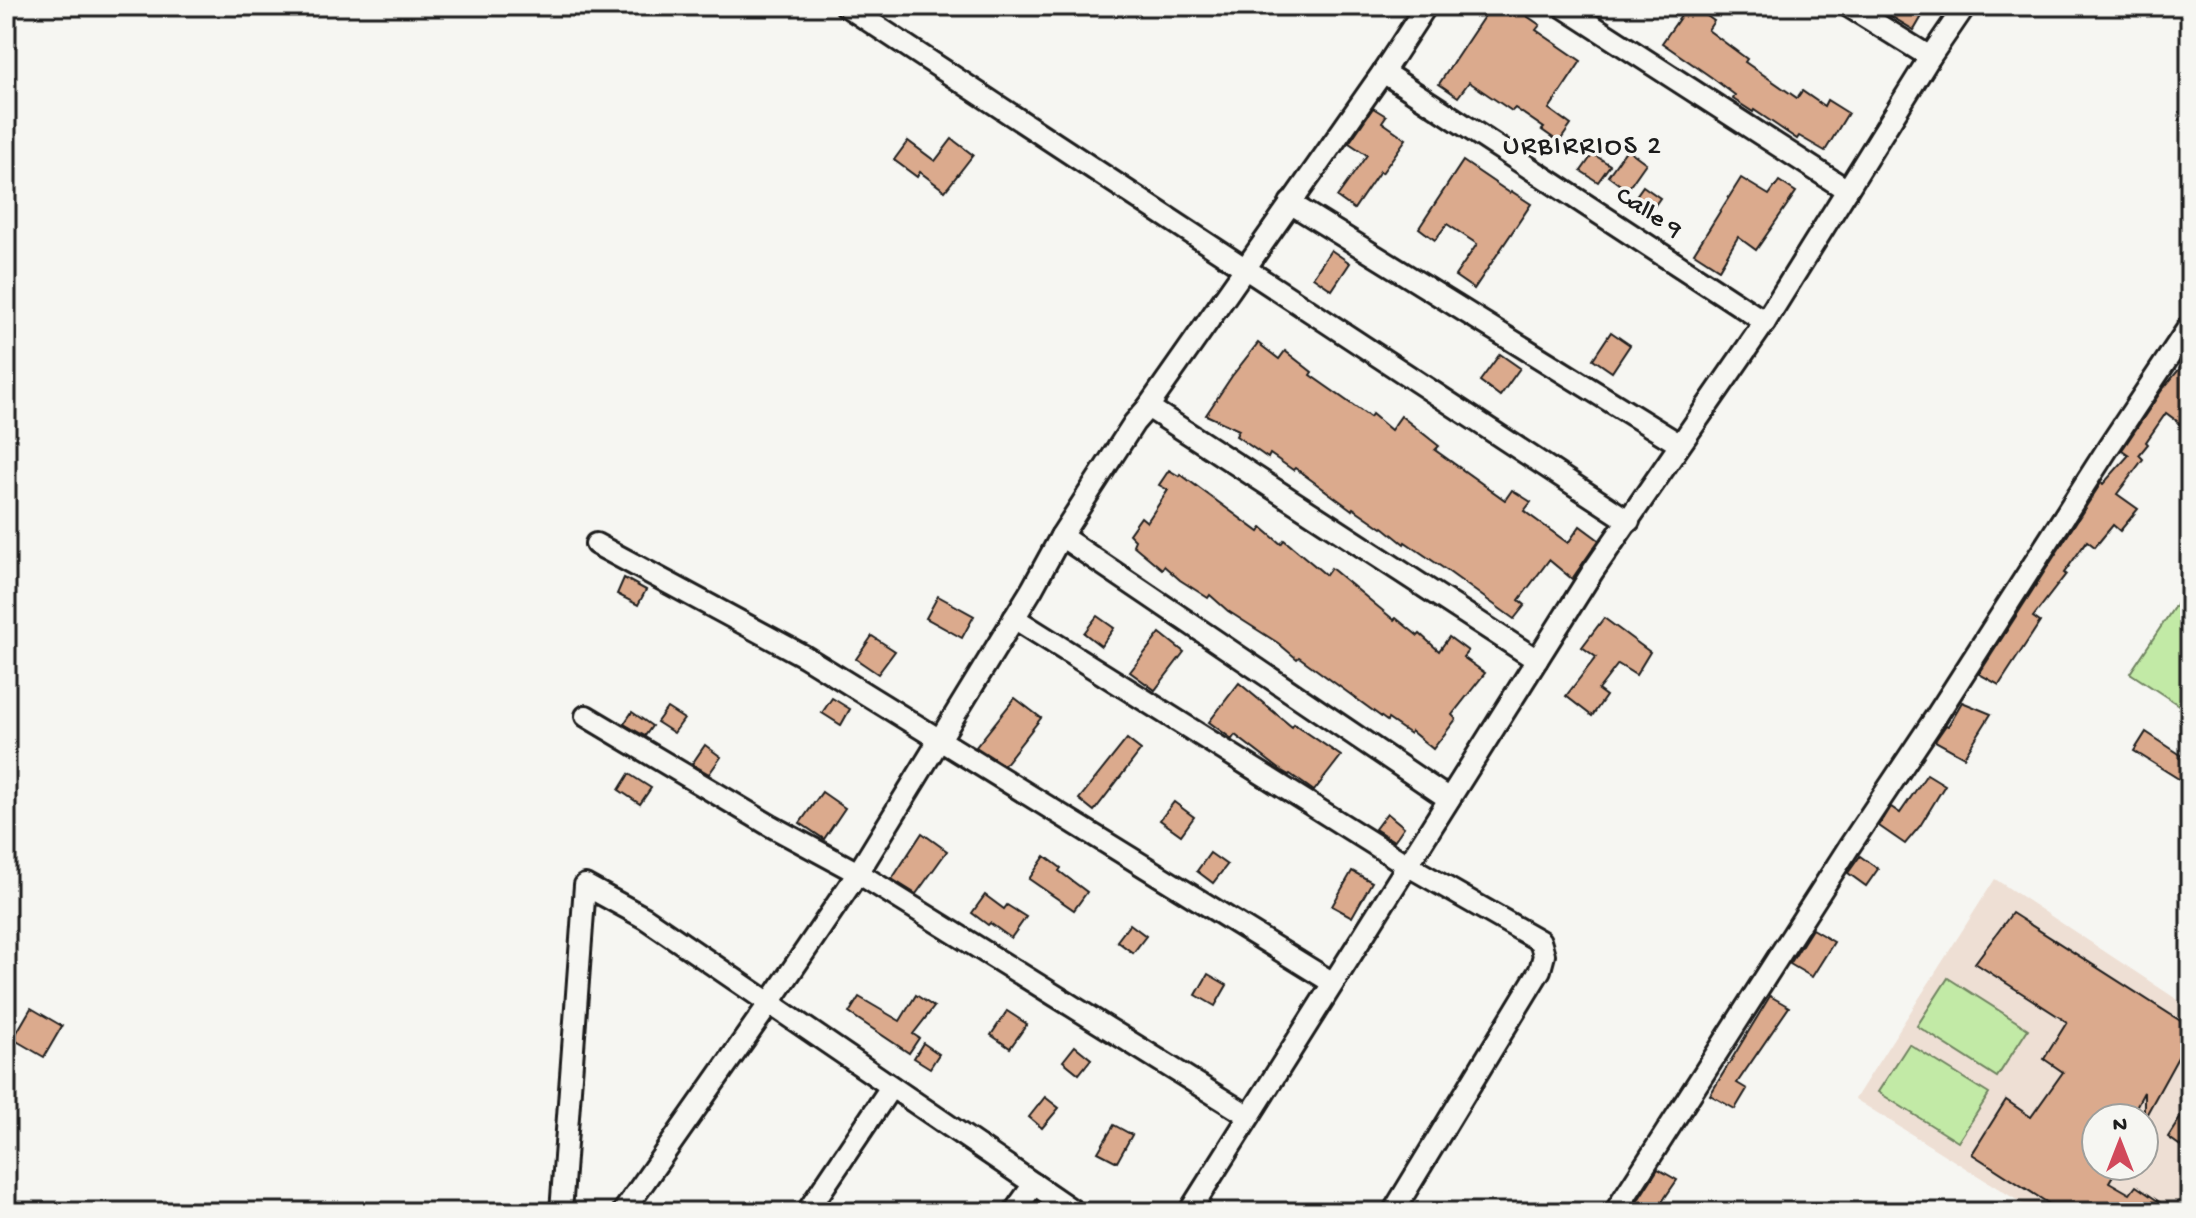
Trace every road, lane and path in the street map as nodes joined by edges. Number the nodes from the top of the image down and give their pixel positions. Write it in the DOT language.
graph roads {
  1 [pos="846,6"];
  2 [pos="1426,6"];
  3 [pos="1562,6"];
  4 [pos="1848,6"];
  5 [pos="1965,6"];
  6 [pos="1930,57"];
  7 [pos="1383,72"];
  8 [pos="1847,190"];
  9 [pos="1290,203"];
  10 [pos="1245,269"];
  11 [pos="1765,322"];
  12 [pos="2190,325"];
  13 [pos="1148,407"];
  14 [pos="1679,444"];
  15 [pos="1629,521"];
  16 [pos="1061,536"];
  17 [pos="596,544"];
  18 [pos="1014,618"];
  19 [pos="1537,660"];
  20 [pos="586,716"];
  21 [pos="940,738"];
  22 [pos="1449,799"];
  23 [pos="1407,865"];
  24 [pos="858,873"];
  25 [pos="1333,983"];
  26 [pos="769,1004"];
  27 [pos="891,1087"];
  28 [pos="1249,1116"];
  29 [pos="1034,1184"];
  30 [pos="561,1212"];
  31 [pos="623,1212"];
  32 [pos="807,1212"];
  33 [pos="1014,1212"];
  34 [pos="1075,1212"];
  35 [pos="1189,1212"];
  36 [pos="1393,1212"];
  37 [pos="1615,1212"];
  1 -- 10 [label="street"];
  2 -- 7 [label="street"];
  3 -- 8 [label="street"];
  4 -- 6 [label="street"];
  5 -- 6 [label="street"];
  6 -- 8 [label="street"];
  7 -- 9 [label="street"];
  7 -- 11 [label="street, Calle 9"];
  8 -- 11 [label="street"];
  9 -- 10 [label="street"];
  9 -- 14 [label="street"];
  10 -- 13 [label="street"];
  10 -- 15 [label="street"];
  11 -- 14 [label="street"];
  12 -- 37 [label="street"];
  13 -- 16 [label="street"];
  13 -- 19 [label="street"];
  14 -- 15 [label="street"];
  15 -- 19 [label="street"];
  16 -- 18 [label="street"];
  16 -- 22 [label="street"];
  17 -- 21 [label="street"];
  18 -- 21 [label="street"];
  18 -- 23 [label="street"];
  19 -- 22 [label="street"];
  20 -- 24 [label="street"];
  21 -- 24 [label="street"];
  21 -- 25 [label="street"];
  22 -- 23 [label="street"];
  23 -- 25 [label="street"];
  23 -- 36 [label="street"];
  24 -- 26 [label="street"];
  24 -- 28 [label="street"];
  25 -- 28 [label="street"];
  26 -- 27 [label="street"];
  26 -- 30 [label="street"];
  26 -- 31 [label="street"];
  27 -- 29 [label="street"];
  27 -- 32 [label="street"];
  28 -- 35 [label="street"];
  29 -- 33 [label="street"];
  29 -- 34 [label="street"];
}
